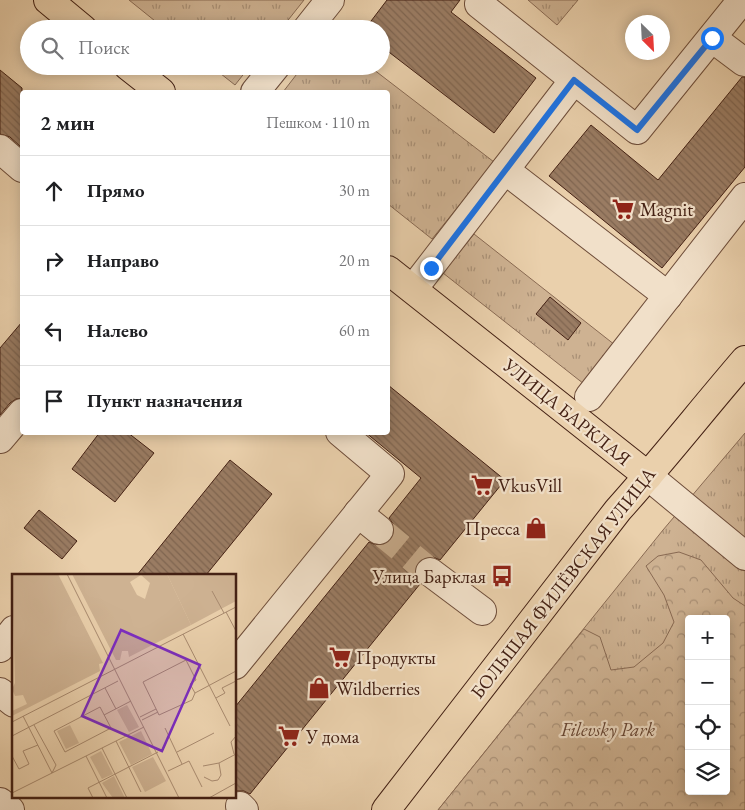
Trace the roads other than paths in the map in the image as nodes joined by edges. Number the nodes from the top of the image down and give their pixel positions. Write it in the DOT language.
graph roads {
  1 [pos="48,0"];
  2 [pos="330,0"];
  3 [pos="482,0"];
  4 [pos="742,0"];
  5 [pos="72,20"];
  6 [pos="314,20"];
  7 [pos="712,38"];
  8 [pos="744,62"];
  9 [pos="139,75"];
  10 [pos="269,75"];
  11 [pos="574,80"];
  12 [pos="158,90"];
  13 [pos="257,90"];
  14 [pos="0,149"];
  15 [pos="20,166"];
  16 [pos="505,170"];
  17 [pos="745,197"];
  18 [pos="390,272"];
  19 [pos="413,289"];
  20 [pos="668,296"];
  21 [pos="745,360"];
  22 [pos="589,397"];
  23 [pos="20,415"];
  24 [pos="344,435"];
  25 [pos="0,439"];
  26 [pos="648,476"];
  27 [pos="358,513"];
  28 [pos="379,530"];
  29 [pos="745,556"];
  30 [pos="430,572"];
  31 [pos="482,611"];
  32 [pos="0,613"];
  33 [pos="12,622"];
  34 [pos="12,633"];
  35 [pos="0,648"];
  36 [pos="236,665"];
  37 [pos="0,692"];
  38 [pos="12,701"];
  39 [pos="0,802"];
  40 [pos="10,810"];
  41 [pos="386,810"];
  1 -- 5 [label="main road"];
  2 -- 6 [label="street"];
  3 -- 11 [label="street"];
  4 -- 7 [label="street"];
  7 -- 8 [label="street"];
  7 -- 11 [label="street"];
  9 -- 12 [label="main road"];
  10 -- 13 [label="street"];
  11 -- 16 [label="street"];
  14 -- 15 [label="street"];
  16 -- 19 [label="street"];
  16 -- 20 [label="street"];
  17 -- 20 [label="street"];
  18 -- 19 [label="main road, УЛИЦА БАРКЛАЯ"];
  19 -- 26 [label="main road, УЛИЦА БАРКЛАЯ"];
  20 -- 22 [label="street"];
  21 -- 26 [label="main road, БОЛЬШАЯ ФИЛЁВСКАЯ УЛИЦА"];
  23 -- 25 [label="street"];
  24 -- 27 [label="street"];
  26 -- 29 [label="street, УЛИЦА БАРКЛАЯ"];
  26 -- 41 [label="main road, БОЛЬШАЯ ФИЛЁВСКАЯ УЛИЦА"];
  27 -- 28 [label="street"];
  27 -- 36 [label="street"];
  30 -- 31 [label="street"];
  32 -- 33 [label="street"];
  34 -- 35 [label="street"];
  37 -- 38 [label="street"];
  39 -- 40 [label="street"];
}
